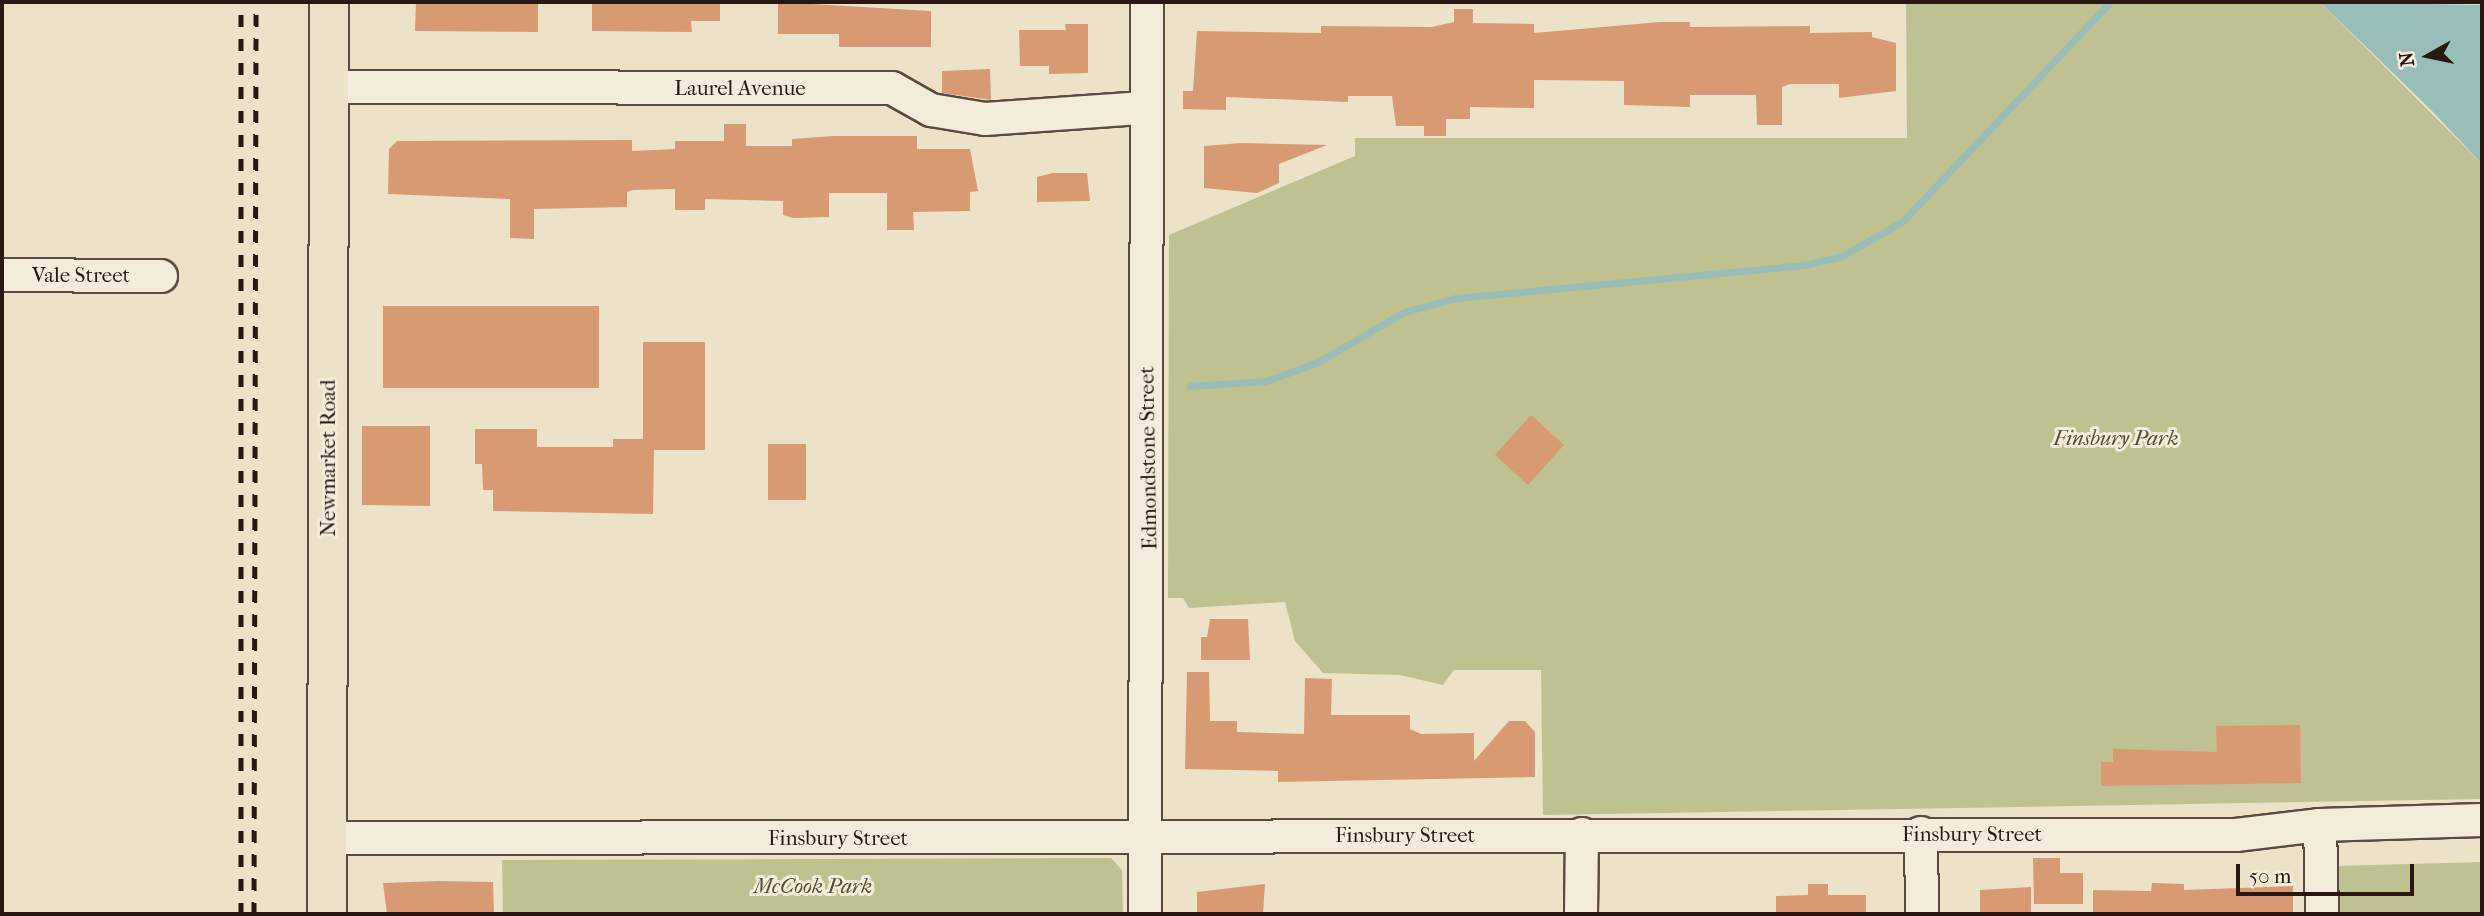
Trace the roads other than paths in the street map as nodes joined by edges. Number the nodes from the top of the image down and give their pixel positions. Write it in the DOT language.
graph roads {
  1 [pos="329,2"];
  2 [pos="1147,2"];
  3 [pos="329,87"];
  4 [pos="1144,108"];
  5 [pos="2,275"];
  6 [pos="161,276"];
  7 [pos="2482,820"];
  8 [pos="2320,825"];
  9 [pos="1582,834"];
  10 [pos="1921,834"];
  11 [pos="1145,837"];
  12 [pos="327,838"];
  13 [pos="327,914"];
  14 [pos="1145,914"];
  15 [pos="1581,914"];
  16 [pos="1922,914"];
  17 [pos="2322,914"];
  1 -- 3 [label="main road, Newmarket Road"];
  2 -- 4 [label="street, Edmondstone Street"];
  3 -- 4 [label="street, Laurel Avenue"];
  3 -- 12 [label="main road, Newmarket Road"];
  4 -- 11 [label="street, Edmondstone Street"];
  5 -- 6 [label="street, Vale Street"];
  7 -- 8 [label="street, Finsbury Street"];
  8 -- 10 [label="street, Finsbury Street"];
  8 -- 17 [label="street"];
  9 -- 10 [label="street, Finsbury Street"];
  9 -- 11 [label="street, Finsbury Street"];
  9 -- 15 [label="street"];
  10 -- 16 [label="street"];
  11 -- 12 [label="street, Finsbury Street"];
  11 -- 14 [label="street, Edmondstone Street"];
  12 -- 13 [label="main road, Newmarket Road"];
}
